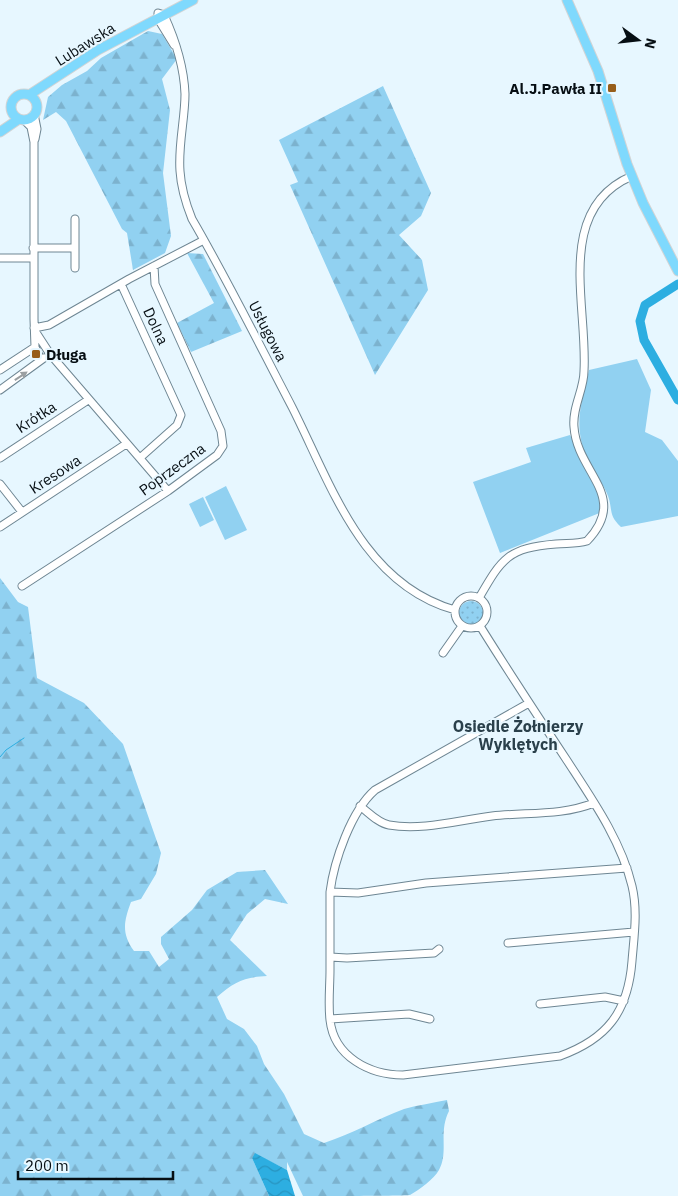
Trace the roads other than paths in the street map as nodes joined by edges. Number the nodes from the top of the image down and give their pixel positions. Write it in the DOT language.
graph roads {
  1 [pos="183,0"];
  2 [pos="193,0"];
  3 [pos="567,0"];
  4 [pos="160,16"];
  5 [pos="57,78"];
  6 [pos="29,95"];
  7 [pos="36,104"];
  8 [pos="11,111"];
  9 [pos="34,114"];
  10 [pos="21,119"];
  11 [pos="0,126"];
  12 [pos="0,132"];
  13 [pos="34,142"];
  14 [pos="632,176"];
  15 [pos="75,218"];
  16 [pos="204,240"];
  17 [pos="33,248"];
  18 [pos="75,248"];
  19 [pos="0,258"];
  20 [pos="33,258"];
  21 [pos="154,266"];
  22 [pos="75,268"];
  23 [pos="678,271"];
  24 [pos="121,284"];
  25 [pos="34,328"];
  26 [pos="34,347"];
  27 [pos="50,354"];
  28 [pos="41,360"];
  29 [pos="0,370"];
  30 [pos="0,390"];
  31 [pos="88,400"];
  32 [pos="126,444"];
  33 [pos="0,458"];
  34 [pos="141,458"];
  35 [pos="0,484"];
  36 [pos="168,491"];
  37 [pos="22,512"];
  38 [pos="0,527"];
  39 [pos="22,586"];
  40 [pos="479,598"];
  41 [pos="455,610"];
  42 [pos="462,626"];
  43 [pos="480,626"];
  44 [pos="443,653"];
  45 [pos="529,703"];
  46 [pos="594,803"];
  47 [pos="360,806"];
  48 [pos="627,868"];
  49 [pos="330,892"];
  50 [pos="634,932"];
  51 [pos="508,943"];
  52 [pos="439,949"];
  53 [pos="330,957"];
  54 [pos="624,1001"];
  55 [pos="540,1004"];
  56 [pos="330,1019"];
  57 [pos="430,1019"];
  1 -- 4 [label="main road, Lubawska"];
  2 -- 4 [label="main road, Lubawska"];
  3 -- 14 [label="main road"];
  4 -- 5 [label="main road, Lubawska"];
  4 -- 16 [label="street, Usługowa"];
  5 -- 6 [label="main road, Lubawska"];
  5 -- 7 [label="main road, Lubawska"];
  6 -- 7 [label="main road"];
  6 -- 8 [label="main road"];
  7 -- 9 [label="main road"];
  8 -- 10 [label="main road"];
  8 -- 11 [label="main road"];
  9 -- 10 [label="main road"];
  9 -- 13 [label="street"];
  10 -- 12 [label="main road"];
  10 -- 13 [label="street"];
  13 -- 17 [label="street"];
  14 -- 23 [label="main road"];
  14 -- 40 [label="street"];
  15 -- 18 [label="street"];
  16 -- 21 [label="street"];
  16 -- 41 [label="street, Usługowa"];
  17 -- 18 [label="street"];
  17 -- 20 [label="street"];
  18 -- 22 [label="street"];
  19 -- 20 [label="street"];
  20 -- 25 [label="street"];
  21 -- 24 [label="street"];
  21 -- 36 [label="street, Poprzeczna"];
  24 -- 25 [label="street"];
  24 -- 34 [label="street, Dolna"];
  25 -- 26 [label="street"];
  25 -- 27 [label="street"];
  26 -- 28 [label="street"];
  26 -- 29 [label="street"];
  27 -- 28 [label="street"];
  27 -- 31 [label="street"];
  30 -- 28 [label="street, one-way"];
  31 -- 32 [label="street"];
  31 -- 33 [label="street, Krótka"];
  32 -- 34 [label="street"];
  32 -- 37 [label="street, Kresowa"];
  34 -- 36 [label="street"];
  35 -- 37 [label="street"];
  36 -- 39 [label="street, Poprzeczna"];
  37 -- 38 [label="street, Kresowa"];
  40 -- 41 [label="street"];
  40 -- 43 [label="street"];
  41 -- 42 [label="street"];
  42 -- 43 [label="street"];
  42 -- 44 [label="street"];
  43 -- 45 [label="street"];
  45 -- 46 [label="street"];
  45 -- 47 [label="street"];
  46 -- 47 [label="street"];
  46 -- 48 [label="street"];
  47 -- 49 [label="street"];
  48 -- 49 [label="street"];
  48 -- 50 [label="street"];
  49 -- 53 [label="street"];
  50 -- 51 [label="street"];
  50 -- 54 [label="street"];
  52 -- 53 [label="street"];
  53 -- 56 [label="street"];
  54 -- 55 [label="street"];
  54 -- 56 [label="street"];
  56 -- 57 [label="street"];
}
